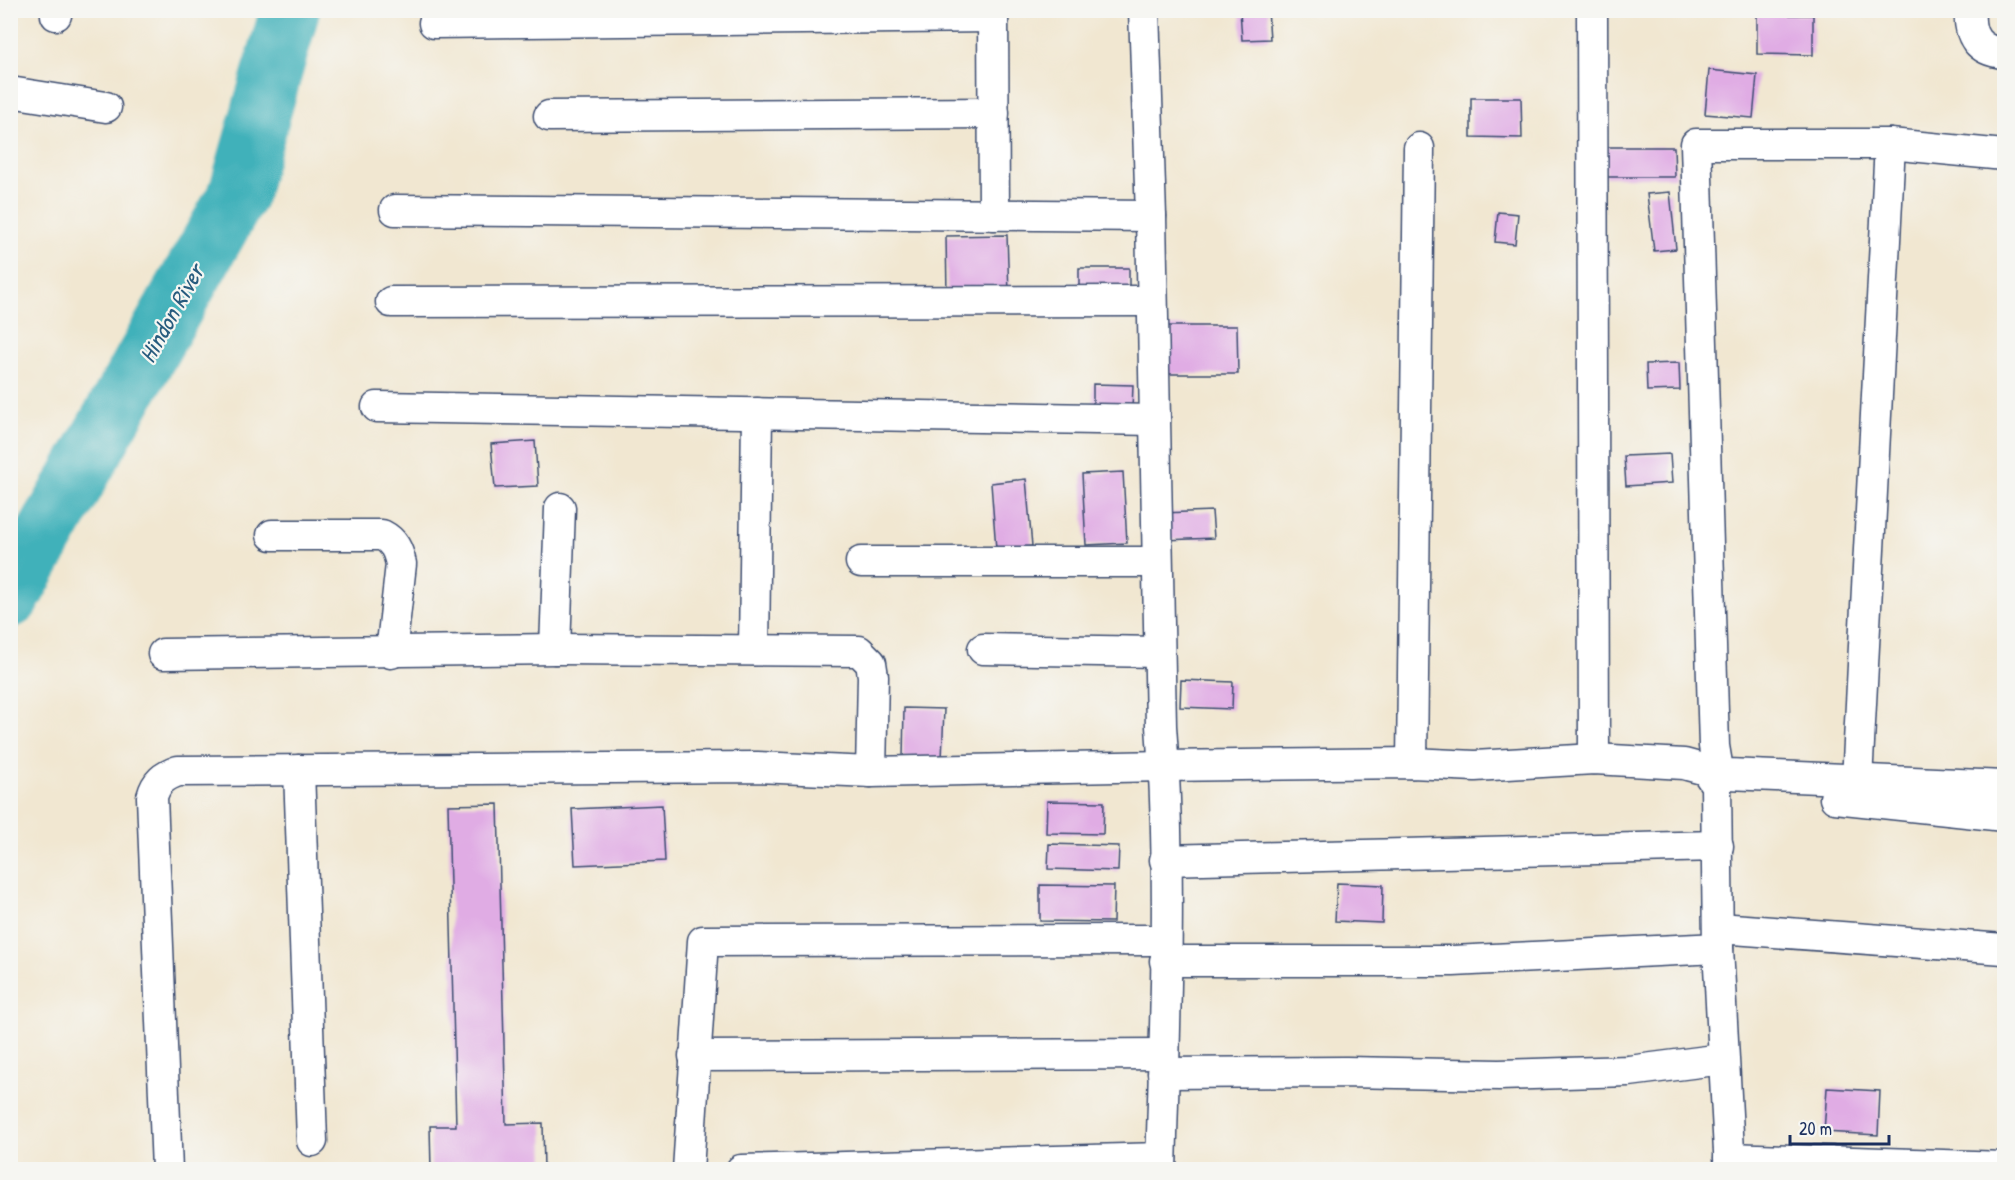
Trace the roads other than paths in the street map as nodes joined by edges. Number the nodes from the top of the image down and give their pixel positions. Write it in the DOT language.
graph roads {
  1 [pos="1144,10"];
  2 [pos="1592,10"];
  3 [pos="1970,10"];
  4 [pos="993,14"];
  5 [pos="434,23"];
  6 [pos="2004,53"];
  7 [pos="10,92"];
  8 [pos="106,107"];
  9 [pos="994,113"];
  10 [pos="549,116"];
  11 [pos="1890,144"];
  12 [pos="1419,148"];
  13 [pos="2004,154"];
  14 [pos="395,210"];
  15 [pos="994,215"];
  16 [pos="1151,216"];
  17 [pos="1152,301"];
  18 [pos="391,302"];
  19 [pos="377,407"];
  20 [pos="757,413"];
  21 [pos="1155,420"];
  22 [pos="560,508"];
  23 [pos="272,535"];
  24 [pos="861,562"];
  25 [pos="1157,562"];
  26 [pos="983,649"];
  27 [pos="555,650"];
  28 [pos="754,650"];
  29 [pos="1159,652"];
  30 [pos="391,653"];
  31 [pos="163,654"];
  32 [pos="1594,759"];
  33 [pos="1412,764"];
  34 [pos="1164,766"];
  35 [pos="299,771"];
  36 [pos="871,772"];
  37 [pos="1857,781"];
  38 [pos="1716,785"];
  39 [pos="2004,786"];
  40 [pos="2004,816"];
  41 [pos="1718,846"];
  42 [pos="1165,860"];
  43 [pos="1719,938"];
  44 [pos="2004,949"];
  45 [pos="1165,950"];
  46 [pos="694,1056"];
  47 [pos="1723,1059"];
  48 [pos="1163,1064"];
  49 [pos="312,1141"];
  50 [pos="1161,1164"];
  51 [pos="1730,1164"];
  52 [pos="2004,1167"];
  53 [pos="167,1170"];
  54 [pos="688,1170"];
  55 [pos="741,1170"];
  1 -- 16 [label="street"];
  2 -- 32 [label="street"];
  3 -- 6 [label="street"];
  4 -- 5 [label="street"];
  4 -- 9 [label="street"];
  7 -- 8 [label="street"];
  9 -- 10 [label="street"];
  9 -- 15 [label="street"];
  11 -- 13 [label="street"];
  11 -- 37 [label="street"];
  11 -- 37 [label="street"];
  12 -- 33 [label="street"];
  14 -- 15 [label="street"];
  15 -- 16 [label="street"];
  16 -- 17 [label="street"];
  17 -- 18 [label="street"];
  17 -- 21 [label="street"];
  19 -- 20 [label="street"];
  20 -- 21 [label="street"];
  20 -- 28 [label="street"];
  21 -- 25 [label="street"];
  22 -- 27 [label="street"];
  23 -- 30 [label="street"];
  24 -- 25 [label="street"];
  25 -- 29 [label="street"];
  26 -- 29 [label="street"];
  27 -- 28 [label="street"];
  27 -- 30 [label="street"];
  28 -- 36 [label="street"];
  29 -- 34 [label="street"];
  30 -- 31 [label="street"];
  32 -- 33 [label="street"];
  32 -- 38 [label="street"];
  33 -- 34 [label="street"];
  34 -- 36 [label="street"];
  34 -- 42 [label="street"];
  35 -- 36 [label="street"];
  35 -- 49 [label="street"];
  35 -- 53 [label="street"];
  37 -- 39 [label="street"];
  38 -- 40 [label="street"];
  38 -- 41 [label="street"];
  41 -- 42 [label="street"];
  41 -- 43 [label="street"];
  42 -- 45 [label="street"];
  43 -- 44 [label="street"];
  43 -- 45 [label="street"];
  43 -- 47 [label="street"];
  45 -- 46 [label="street"];
  45 -- 48 [label="street"];
  46 -- 48 [label="street"];
  46 -- 54 [label="street"];
  47 -- 48 [label="street"];
  47 -- 51 [label="street"];
  48 -- 50 [label="street"];
  50 -- 55 [label="street"];
  51 -- 52 [label="street"];
}
